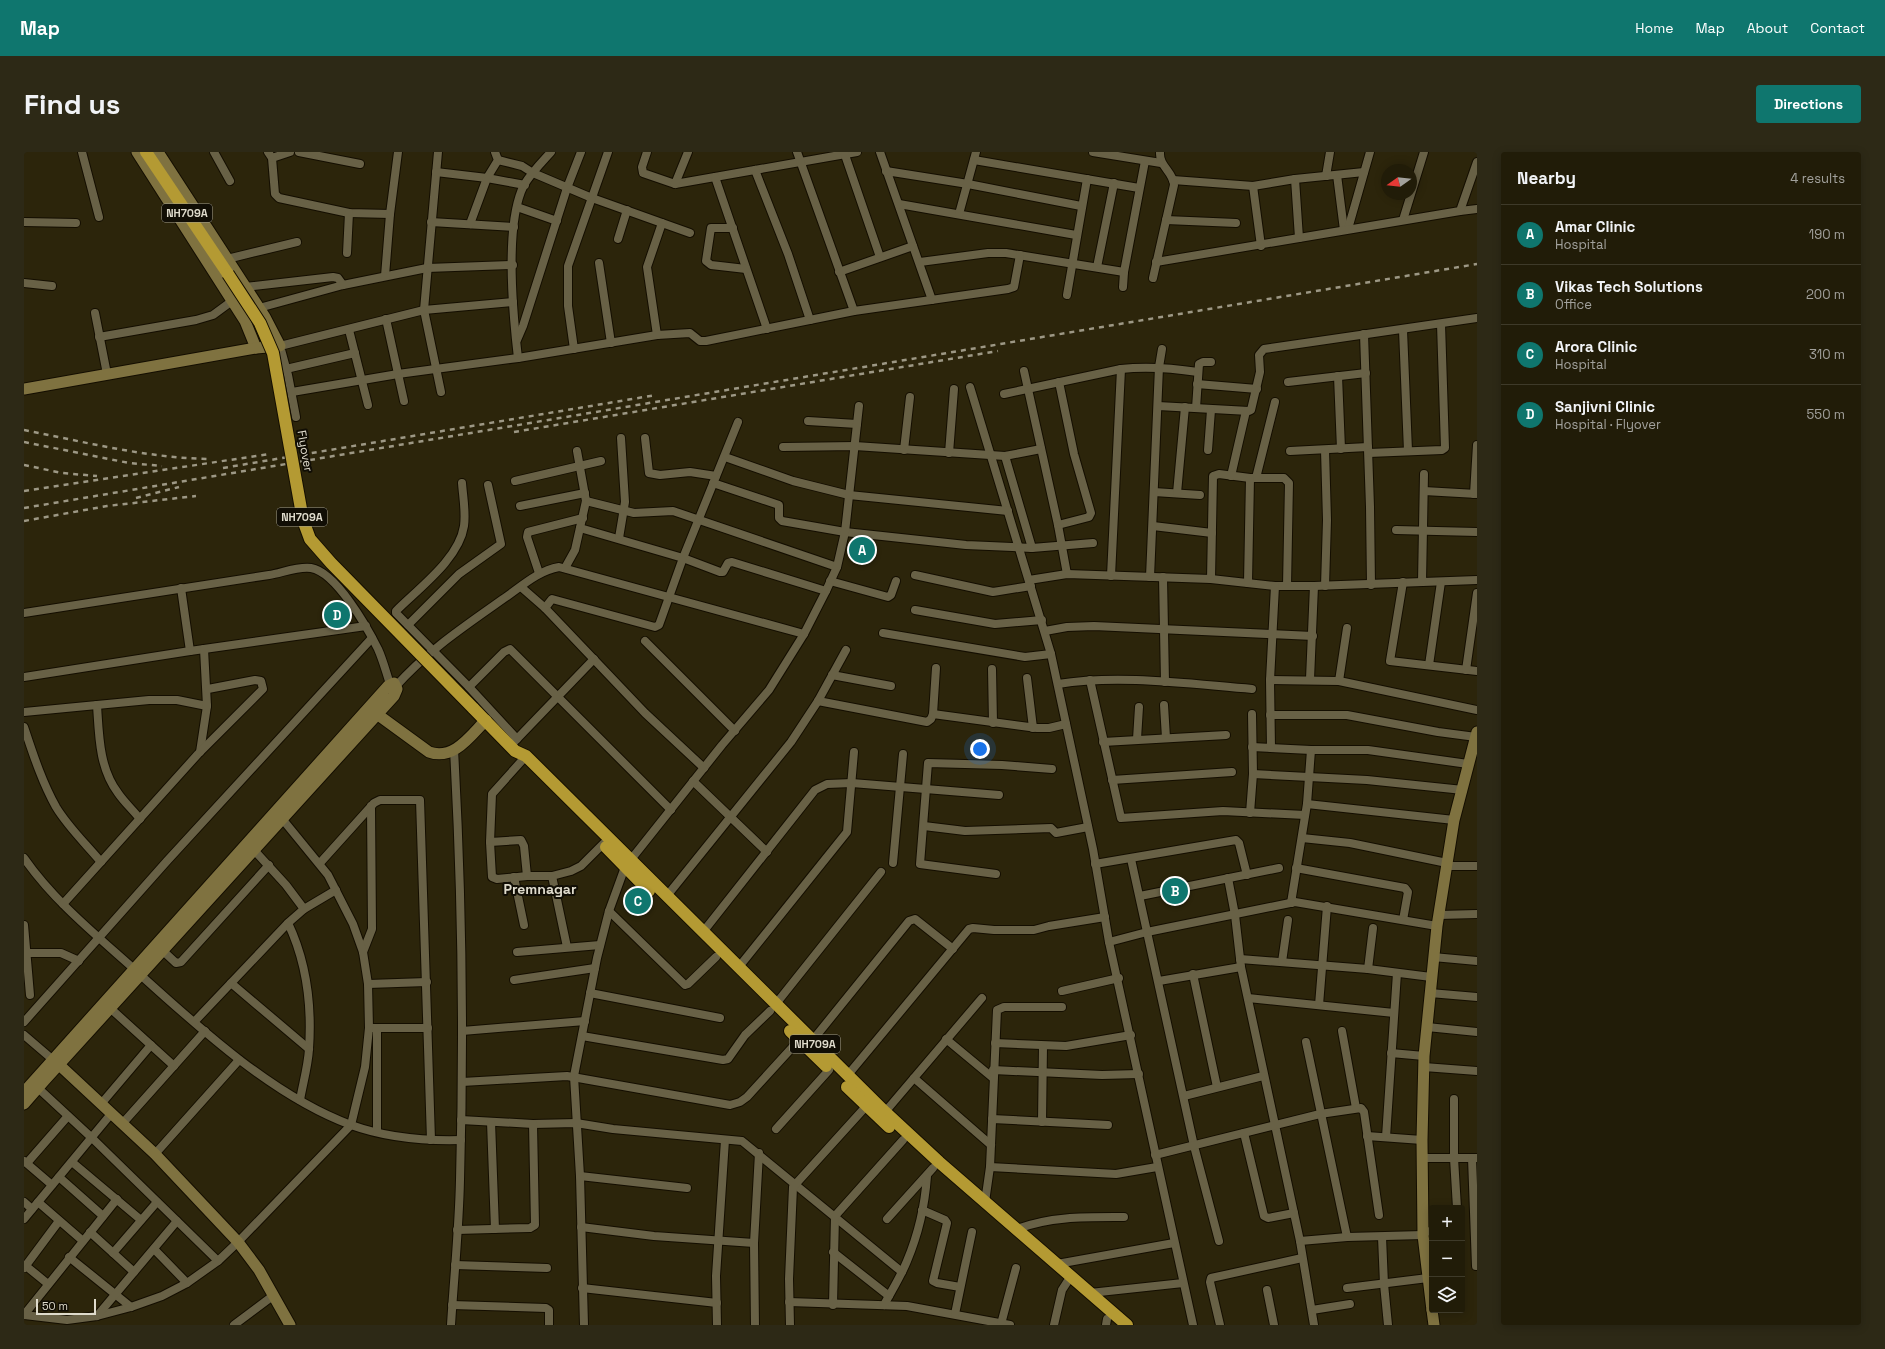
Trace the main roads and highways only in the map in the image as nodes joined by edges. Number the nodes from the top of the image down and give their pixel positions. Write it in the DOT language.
graph roads {
  1 [pos="146,152"];
  2 [pos="517,750"];
  3 [pos="627,863"];
  4 [pos="772,1008"];
  5 [pos="869,1103"];
  6 [pos="1068,1279"];
  7 [pos="1109,1323"];
  8 [pos="1127,1325"];
  1 -- 2 [label="highway, Flyover / NH709A, bridge"];
  2 -- 3 [label="highway, NH709A"];
  2 -- 3 [label="highway, NH709A"];
  3 -- 4 [label="highway, NH709A"];
  3 -- 4 [label="highway, NH709A"];
  4 -- 5 [label="highway, NH709A"];
  4 -- 5 [label="highway, NH709A"];
  5 -- 6 [label="highway, NH709A"];
  5 -- 6 [label="highway, NH709A"];
  6 -- 7 [label="highway, NH709A"];
  6 -- 8 [label="highway, NH709A"];
}
